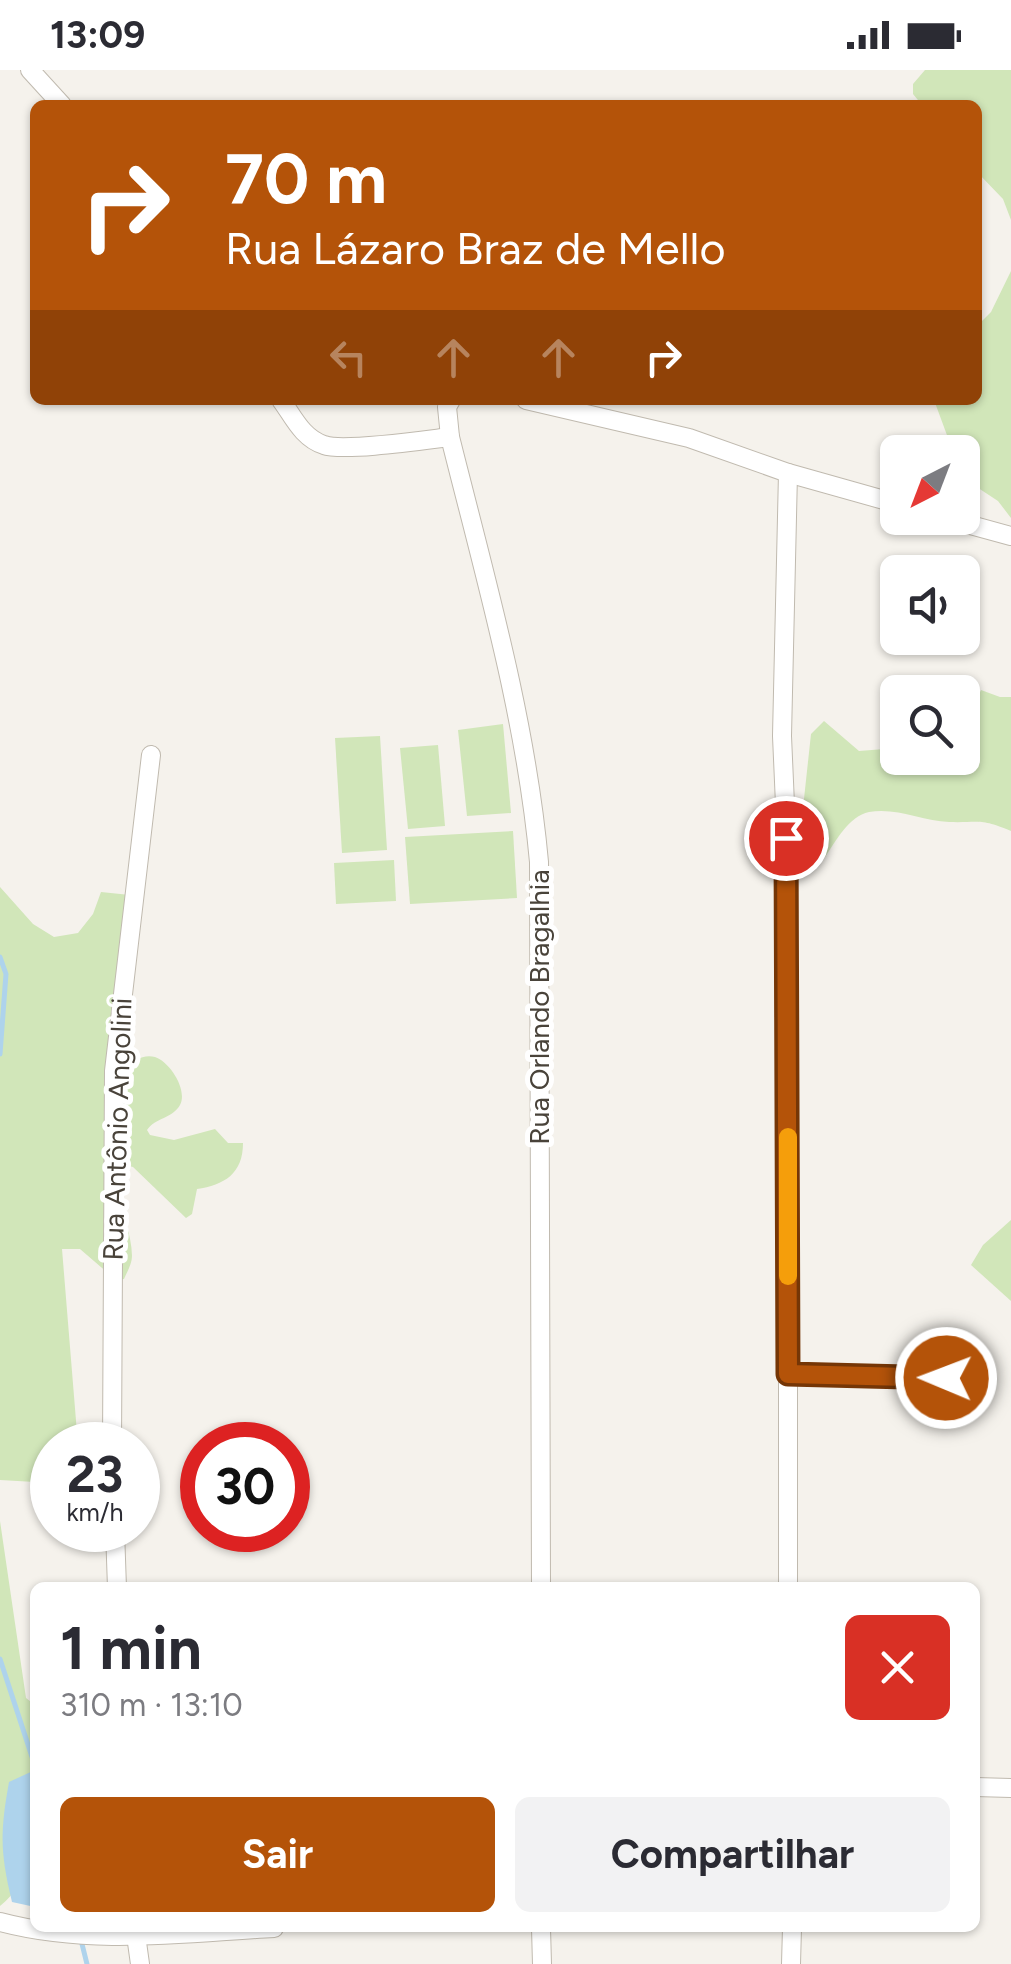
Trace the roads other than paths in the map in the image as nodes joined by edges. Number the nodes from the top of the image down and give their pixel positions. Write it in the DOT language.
graph roads {
  1 [pos="30,70"];
  2 [pos="57,100"];
  3 [pos="284,405"];
  4 [pos="448,405"];
  5 [pos="548,405"];
  6 [pos="450,437"];
  7 [pos="788,473"];
  8 [pos="880,499"];
  9 [pos="980,528"];
  10 [pos="1011,536"];
  11 [pos="151,756"];
  12 [pos="788,1374"];
  13 [pos="985,1379"];
  14 [pos="112,1422"];
  15 [pos="116,1552"];
  16 [pos="117,1582"];
  17 [pos="541,1582"];
  18 [pos="788,1582"];
  19 [pos="980,1787"];
  20 [pos="1011,1788"];
  21 [pos="0,1922"];
  22 [pos="30,1929"];
  23 [pos="56,1932"];
  24 [pos="136,1932"];
  25 [pos="541,1932"];
  26 [pos="792,1932"];
  27 [pos="140,1964"];
  28 [pos="542,1964"];
  29 [pos="791,1964"];
  1 -- 2 [label="street"];
  3 -- 6 [label="street"];
  4 -- 6 [label="street, Rua Orlando Bragalhia"];
  5 -- 7 [label="street"];
  6 -- 17 [label="street, Rua Orlando Bragalhia"];
  7 -- 8 [label="street"];
  7 -- 12 [label="street"];
  9 -- 10 [label="street"];
  11 -- 14 [label="street, Rua Antônio Angolini"];
  12 -- 13 [label="street"];
  12 -- 18 [label="street"];
  15 -- 16 [label="street"];
  19 -- 20 [label="street"];
  21 -- 22 [label="street"];
  23 -- 24 [label="street"];
  24 -- 27 [label="street"];
  25 -- 28 [label="street"];
  26 -- 29 [label="street"];
}
